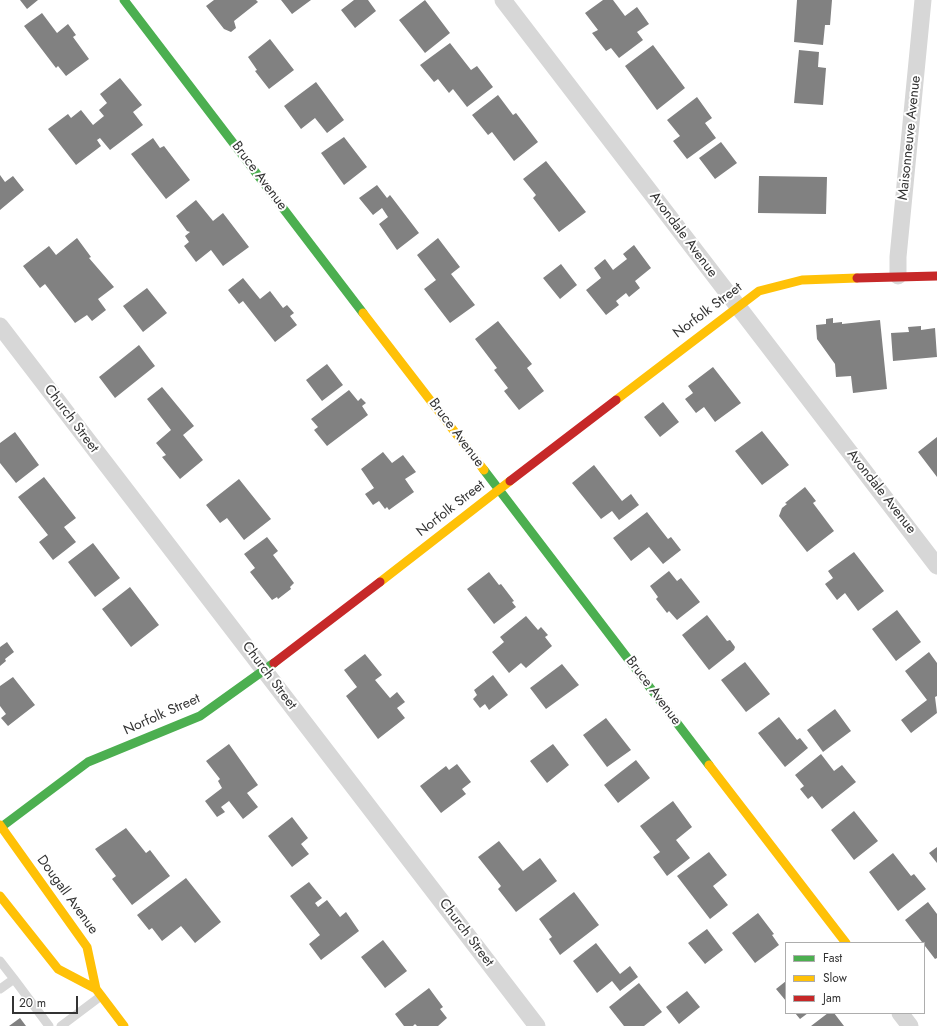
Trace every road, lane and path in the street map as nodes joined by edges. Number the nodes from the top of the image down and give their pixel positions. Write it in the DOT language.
graph roads {
  1 [pos="124,0"];
  2 [pos="503,0"];
  3 [pos="923,0"];
  4 [pos="898,276"];
  5 [pos="937,276"];
  6 [pos="737,306"];
  7 [pos="0,326"];
  8 [pos="499,489"];
  9 [pos="937,566"];
  10 [pos="265,670"];
  11 [pos="0,827"];
  12 [pos="0,896"];
  13 [pos="10,909"];
  14 [pos="0,916"];
  15 [pos="845,942"];
  16 [pos="0,962"];
  17 [pos="14,979"];
  18 [pos="0,989"];
  19 [pos="98,992"];
  20 [pos="901,1014"];
  21 [pos="49,1026"];
  22 [pos="61,1026"];
  23 [pos="124,1026"];
  24 [pos="537,1026"];
  25 [pos="910,1026"];
  1 -- 8 [label="street, Bruce Avenue"];
  2 -- 6 [label="street, Avondale Avenue"];
  3 -- 4 [label="street, Maisonneuve Avenue"];
  4 -- 5 [label="street, Norfolk Street"];
  4 -- 6 [label="street, Norfolk Street"];
  6 -- 8 [label="street, Norfolk Street"];
  6 -- 9 [label="street, Avondale Avenue"];
  7 -- 10 [label="street, Church Street"];
  8 -- 10 [label="street, Norfolk Street"];
  8 -- 15 [label="street, Bruce Avenue"];
  10 -- 11 [label="street, Norfolk Street"];
  10 -- 24 [label="street, Church Street"];
  11 -- 19 [label="street, Dougall Avenue"];
  12 -- 13 [label="street, Dougall Avenue"];
  13 -- 14 [label="lane"];
  13 -- 19 [label="street, Dougall Avenue"];
  16 -- 17 [label="lane"];
  17 -- 18 [label="lane"];
  17 -- 21 [label="lane"];
  19 -- 22 [label="lane"];
  19 -- 23 [label="street, Dougall Avenue"];
  20 -- 25 [label="street"];
}
